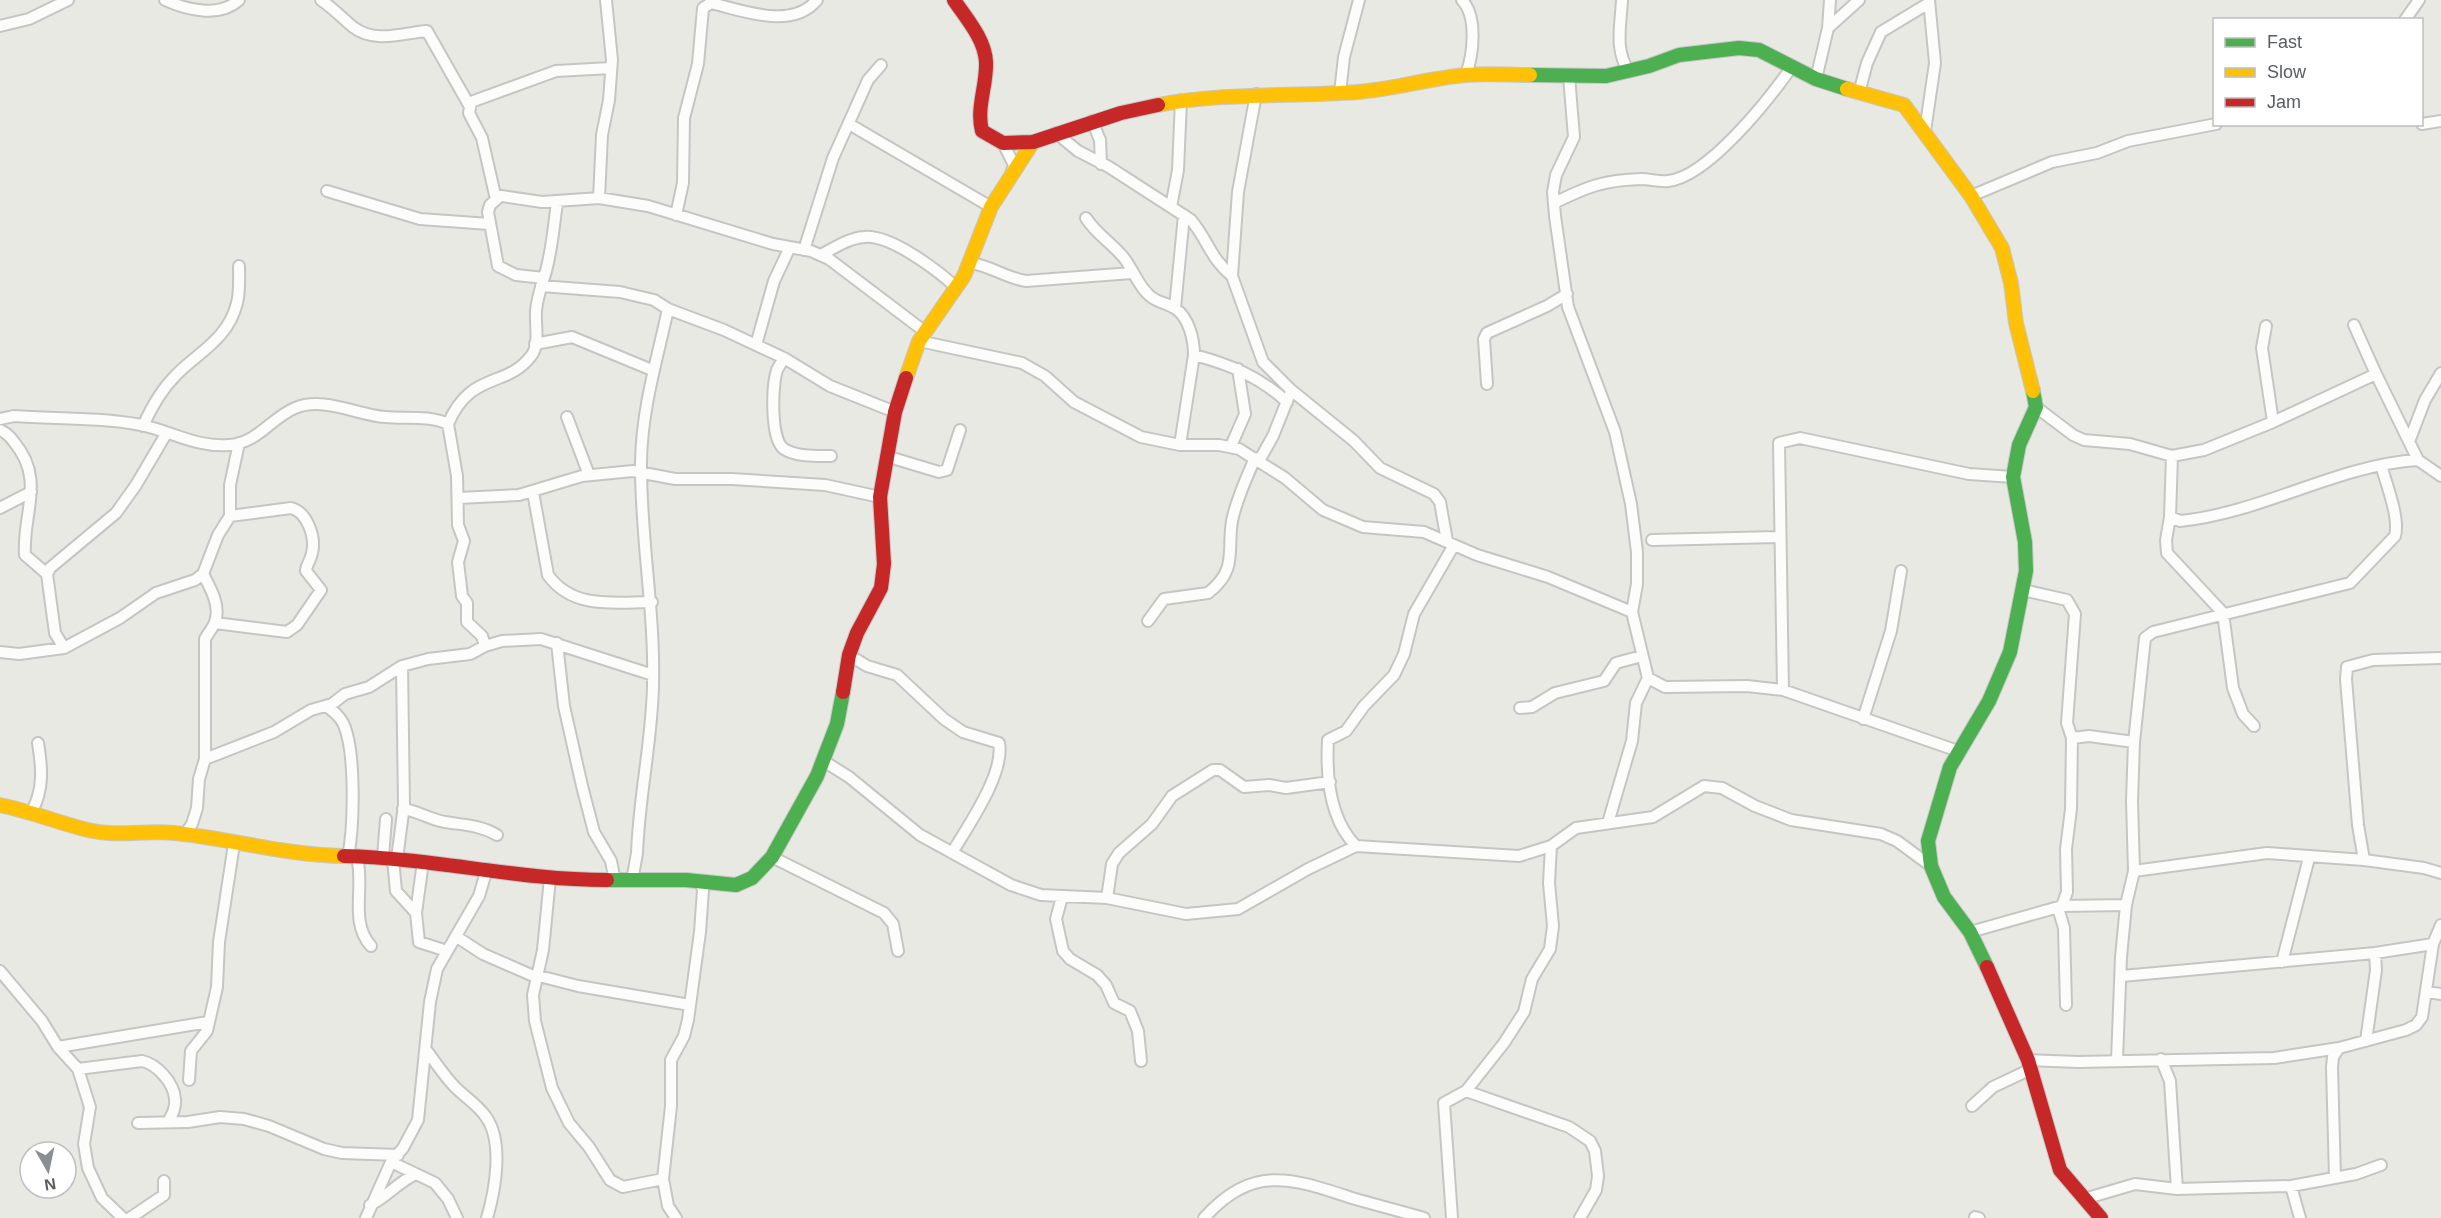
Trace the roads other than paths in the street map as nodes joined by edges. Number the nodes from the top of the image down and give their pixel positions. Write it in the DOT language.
graph roads {
  1 [pos="68,0"];
  2 [pos="165,0"];
  3 [pos="239,0"];
  4 [pos="321,0"];
  5 [pos="606,0"];
  6 [pos="817,0"];
  7 [pos="954,0"];
  8 [pos="1359,0"];
  9 [pos="1462,0"];
  10 [pos="1622,0"];
  11 [pos="1830,0"];
  12 [pos="1859,0"];
  13 [pos="2419,0"];
  14 [pos="1929,2"];
  15 [pos="2406,18"];
  16 [pos="0,26"];
  17 [pos="1828,28"];
  18 [pos="881,65"];
  19 [pos="611,68"];
  20 [pos="1791,68"];
  21 [pos="1629,71"];
  22 [pos="1466,75"];
  23 [pos="1569,76"];
  24 [pos="1816,79"];
  25 [pos="1340,93"];
  26 [pos="1859,93"];
  27 [pos="1256,94"];
  28 [pos="1181,100"];
  29 [pos="469,105"];
  30 [pos="1092,121"];
  31 [pos="2441,121"];
  32 [pos="2423,123"];
  33 [pos="849,124"];
  34 [pos="2213,125"];
  35 [pos="1925,131"];
  36 [pos="1056,133"];
  37 [pos="1033,142"];
  38 [pos="1003,143"];
  39 [pos="1101,164"];
  40 [pos="1011,175"];
  41 [pos="327,191"];
  42 [pos="1971,196"];
  43 [pos="498,198"];
  44 [pos="599,198"];
  45 [pos="557,202"];
  46 [pos="1554,203"];
  47 [pos="991,207"];
  48 [pos="1170,207"];
  49 [pos="676,215"];
  50 [pos="1184,215"];
  51 [pos="1086,218"];
  52 [pos="489,224"];
  53 [pos="790,248"];
  54 [pos="804,250"];
  55 [pos="821,255"];
  56 [pos="971,263"];
  57 [pos="239,266"];
  58 [pos="1132,273"];
  59 [pos="1232,276"];
  60 [pos="542,282"];
  61 [pos="956,287"];
  62 [pos="1567,294"];
  63 [pos="1175,308"];
  64 [pos="668,309"];
  65 [pos="2354,325"];
  66 [pos="2266,326"];
  67 [pos="922,336"];
  68 [pos="535,344"];
  69 [pos="756,345"];
  70 [pos="1194,355"];
  71 [pos="784,358"];
  72 [pos="1238,369"];
  73 [pos="652,370"];
  74 [pos="2441,373"];
  75 [pos="2376,374"];
  76 [pos="1487,384"];
  77 [pos="1292,390"];
  78 [pos="1287,402"];
  79 [pos="2036,407"];
  80 [pos="895,412"];
  81 [pos="567,417"];
  82 [pos="0,419"];
  83 [pos="2273,422"];
  84 [pos="448,424"];
  85 [pos="143,426"];
  86 [pos="0,430"];
  87 [pos="960,430"];
  88 [pos="166,434"];
  89 [pos="2410,439"];
  90 [pos="239,443"];
  91 [pos="1180,445"];
  92 [pos="1231,446"];
  93 [pos="831,456"];
  94 [pos="2172,456"];
  95 [pos="889,457"];
  96 [pos="1257,459"];
  97 [pos="2418,460"];
  98 [pos="2380,465"];
  99 [pos="642,472"];
  100 [pos="589,475"];
  101 [pos="2441,476"];
  102 [pos="2013,477"];
  103 [pos="31,492"];
  104 [pos="533,492"];
  105 [pos="880,497"];
  106 [pos="458,498"];
  107 [pos="0,508"];
  108 [pos="230,516"];
  109 [pos="2170,517"];
  110 [pos="1652,540"];
  111 [pos="1780,540"];
  112 [pos="1450,543"];
  113 [pos="1901,571"];
  114 [pos="47,574"];
  115 [pos="202,574"];
  116 [pos="2024,590"];
  117 [pos="652,602"];
  118 [pos="1632,612"];
  119 [pos="2223,614"];
  120 [pos="1148,621"];
  121 [pos="215,623"];
  122 [pos="556,644"];
  123 [pos="485,646"];
  124 [pos="64,648"];
  125 [pos="0,652"];
  126 [pos="849,655"];
  127 [pos="1642,656"];
  128 [pos="2441,658"];
  129 [pos="402,666"];
  130 [pos="653,675"];
  131 [pos="1648,678"];
  132 [pos="1783,690"];
  133 [pos="326,706"];
  134 [pos="1520,708"];
  135 [pos="1863,719"];
  136 [pos="2254,726"];
  137 [pos="2072,738"];
  138 [pos="2134,742"];
  139 [pos="38,743"];
  140 [pos="1958,752"];
  141 [pos="205,759"];
  142 [pos="822,760"];
  143 [pos="1330,782"];
  144 [pos="0,805"];
  145 [pos="404,809"];
  146 [pos="32,811"];
  147 [pos="386,819"];
  148 [pos="1608,823"];
  149 [pos="185,834"];
  150 [pos="497,835"];
  151 [pos="234,844"];
  152 [pos="1356,846"];
  153 [pos="1551,846"];
  154 [pos="952,853"];
  155 [pos="353,857"];
  156 [pos="772,857"];
  157 [pos="391,858"];
  158 [pos="2309,858"];
  159 [pos="2364,860"];
  160 [pos="423,862"];
  161 [pos="1931,866"];
  162 [pos="487,869"];
  163 [pos="2134,871"];
  164 [pos="2441,873"];
  165 [pos="550,878"];
  166 [pos="615,880"];
  167 [pos="632,881"];
  168 [pos="700,882"];
  169 [pos="1062,897"];
  170 [pos="1107,898"];
  171 [pos="2126,906"];
  172 [pos="2060,907"];
  173 [pos="416,913"];
  174 [pos="2441,926"];
  175 [pos="1970,932"];
  176 [pos="457,937"];
  177 [pos="2433,944"];
  178 [pos="371,946"];
  179 [pos="447,951"];
  180 [pos="898,951"];
  181 [pos="2375,953"];
  182 [pos="2282,962"];
  183 [pos="0,971"];
  184 [pos="2122,976"];
  185 [pos="538,977"];
  186 [pos="2427,992"];
  187 [pos="2441,994"];
  188 [pos="690,1005"];
  189 [pos="2066,1005"];
  190 [pos="208,1022"];
  191 [pos="2366,1041"];
  192 [pos="58,1047"];
  193 [pos="2339,1048"];
  194 [pos="427,1051"];
  195 [pos="2161,1059"];
  196 [pos="2117,1060"];
  197 [pos="1142,1061"];
  198 [pos="2030,1064"];
  199 [pos="78,1069"];
  200 [pos="189,1080"];
  201 [pos="1466,1091"];
  202 [pos="1972,1106"];
  203 [pos="168,1122"];
  204 [pos="138,1123"];
  205 [pos="394,1158"];
  206 [pos="2381,1166"];
  207 [pos="416,1174"];
  208 [pos="2335,1177"];
  209 [pos="663,1179"];
  210 [pos="164,1180"];
  211 [pos="2291,1186"];
  212 [pos="2177,1189"];
  213 [pos="2084,1199"];
  214 [pos="370,1205"];
  215 [pos="123,1218"];
  216 [pos="130,1218"];
  217 [pos="366,1218"];
  218 [pos="457,1218"];
  219 [pos="487,1218"];
  220 [pos="676,1218"];
  221 [pos="1204,1218"];
  222 [pos="1424,1218"];
  223 [pos="1452,1218"];
  224 [pos="1581,1218"];
  225 [pos="2101,1218"];
  226 [pos="2300,1218"];
  1 -- 16 [label="street"];
  2 -- 3 [label="street"];
  4 -- 29 [label="street"];
  5 -- 19 [label="street"];
  6 -- 49 [label="street"];
  7 -- 38 [label="street"];
  8 -- 25 [label="street"];
  9 -- 22 [label="street"];
  10 -- 21 [label="street"];
  11 -- 17 [label="street"];
  12 -- 17 [label="street"];
  13 -- 15 [label="street"];
  14 -- 26 [label="street"];
  14 -- 35 [label="street"];
  17 -- 24 [label="street"];
  18 -- 33 [label="street"];
  19 -- 29 [label="street"];
  19 -- 44 [label="street"];
  20 -- 21 [label="street"];
  20 -- 24 [label="street"];
  20 -- 46 [label="street"];
  21 -- 23 [label="street"];
  22 -- 23 [label="street"];
  22 -- 25 [label="street"];
  23 -- 46 [label="street"];
  24 -- 26 [label="street"];
  25 -- 27 [label="street"];
  26 -- 35 [label="street"];
  27 -- 28 [label="street"];
  27 -- 59 [label="street"];
  28 -- 30 [label="street"];
  28 -- 48 [label="street"];
  29 -- 43 [label="street"];
  30 -- 36 [label="street"];
  30 -- 39 [label="street"];
  31 -- 32 [label="street"];
  33 -- 47 [label="street"];
  33 -- 54 [label="street"];
  34 -- 42 [label="street"];
  35 -- 42 [label="street"];
  36 -- 37 [label="street"];
  36 -- 39 [label="street"];
  37 -- 38 [label="street"];
  37 -- 40 [label="street"];
  38 -- 40 [label="street"];
  39 -- 48 [label="street"];
  40 -- 47 [label="street"];
  41 -- 52 [label="street"];
  42 -- 79 [label="street"];
  43 -- 45 [label="street"];
  43 -- 52 [label="street"];
  44 -- 45 [label="street"];
  44 -- 49 [label="street"];
  45 -- 60 [label="street"];
  46 -- 62 [label="street"];
  47 -- 56 [label="street"];
  48 -- 50 [label="street"];
  49 -- 53 [label="street"];
  50 -- 59 [label="street"];
  50 -- 63 [label="street"];
  51 -- 58 [label="street"];
  52 -- 60 [label="street"];
  53 -- 54 [label="street"];
  53 -- 69 [label="street"];
  54 -- 55 [label="street"];
  55 -- 61 [label="street"];
  55 -- 67 [label="street"];
  56 -- 58 [label="street"];
  56 -- 61 [label="street"];
  57 -- 85 [label="street"];
  58 -- 63 [label="street"];
  59 -- 77 [label="street"];
  60 -- 64 [label="street"];
  60 -- 68 [label="street"];
  61 -- 67 [label="street"];
  62 -- 76 [label="street"];
  62 -- 118 [label="street"];
  63 -- 70 [label="street"];
  64 -- 69 [label="street"];
  64 -- 73 [label="street"];
  65 -- 75 [label="street"];
  66 -- 83 [label="street"];
  67 -- 80 [label="street"];
  67 -- 91 [label="street"];
  68 -- 73 [label="street"];
  68 -- 84 [label="street"];
  69 -- 71 [label="street"];
  70 -- 72 [label="street"];
  70 -- 91 [label="street"];
  71 -- 80 [label="street"];
  71 -- 93 [label="street"];
  72 -- 78 [label="street"];
  72 -- 92 [label="street"];
  73 -- 99 [label="street"];
  74 -- 89 [label="street"];
  75 -- 83 [label="street"];
  75 -- 89 [label="street"];
  77 -- 78 [label="street"];
  77 -- 112 [label="street"];
  78 -- 96 [label="street"];
  79 -- 94 [label="street"];
  79 -- 102 [label="street"];
  80 -- 95 [label="street"];
  81 -- 100 [label="street"];
  82 -- 85 [label="street"];
  83 -- 94 [label="street"];
  84 -- 90 [label="street"];
  84 -- 106 [label="street"];
  85 -- 88 [label="street"];
  86 -- 103 [label="street"];
  87 -- 95 [label="street"];
  88 -- 90 [label="street"];
  88 -- 114 [label="street"];
  89 -- 97 [label="street"];
  90 -- 108 [label="street"];
  91 -- 92 [label="street"];
  92 -- 96 [label="street"];
  94 -- 109 [label="street"];
  95 -- 105 [label="street"];
  96 -- 112 [label="street"];
  96 -- 120 [label="street"];
  97 -- 98 [label="street"];
  97 -- 101 [label="street"];
  98 -- 109 [label="street"];
  98 -- 119 [label="street"];
  99 -- 100 [label="street"];
  99 -- 105 [label="street"];
  99 -- 117 [label="street"];
  100 -- 104 [label="street"];
  102 -- 111 [label="street"];
  102 -- 116 [label="street"];
  103 -- 107 [label="street"];
  103 -- 114 [label="street"];
  104 -- 106 [label="street"];
  104 -- 117 [label="street"];
  105 -- 126 [label="street"];
  106 -- 123 [label="street"];
  108 -- 115 [label="street"];
  108 -- 121 [label="street"];
  109 -- 119 [label="street"];
  110 -- 111 [label="street"];
  111 -- 132 [label="street"];
  112 -- 118 [label="street"];
  112 -- 143 [label="street"];
  113 -- 135 [label="street"];
  114 -- 124 [label="street"];
  115 -- 121 [label="street"];
  115 -- 124 [label="street"];
  116 -- 137 [label="street"];
  116 -- 140 [label="street"];
  117 -- 130 [label="street"];
  118 -- 127 [label="street"];
  119 -- 136 [label="street"];
  119 -- 138 [label="street"];
  121 -- 141 [label="street"];
  122 -- 123 [label="street"];
  122 -- 130 [label="street"];
  122 -- 166 [label="street"];
  123 -- 129 [label="street"];
  124 -- 125 [label="street"];
  126 -- 142 [label="street"];
  126 -- 154 [label="street"];
  127 -- 131 [label="street"];
  127 -- 134 [label="street"];
  128 -- 159 [label="street"];
  129 -- 133 [label="street"];
  129 -- 145 [label="street"];
  130 -- 167 [label="street"];
  131 -- 132 [label="street"];
  131 -- 148 [label="street"];
  132 -- 135 [label="street"];
  133 -- 141 [label="street"];
  133 -- 155 [label="street"];
  135 -- 140 [label="street"];
  137 -- 138 [label="street"];
  137 -- 172 [label="street"];
  138 -- 163 [label="street"];
  139 -- 146 [label="street"];
  140 -- 161 [label="street"];
  141 -- 149 [label="street"];
  142 -- 154 [label="street"];
  142 -- 156 [label="street"];
  143 -- 152 [label="street"];
  143 -- 170 [label="street"];
  144 -- 146 [label="street"];
  145 -- 150 [label="street"];
  145 -- 157 [label="street"];
  146 -- 149 [label="street"];
  147 -- 157 [label="street"];
  148 -- 153 [label="street"];
  148 -- 161 [label="street"];
  149 -- 151 [label="street"];
  151 -- 155 [label="street"];
  151 -- 190 [label="street"];
  152 -- 153 [label="street"];
  152 -- 170 [label="street"];
  153 -- 201 [label="street"];
  154 -- 169 [label="street"];
  155 -- 157 [label="street"];
  155 -- 178 [label="street"];
  156 -- 168 [label="street"];
  156 -- 180 [label="street"];
  157 -- 160 [label="street"];
  157 -- 173 [label="street"];
  158 -- 159 [label="street"];
  158 -- 163 [label="street"];
  158 -- 182 [label="street"];
  159 -- 164 [label="street"];
  160 -- 162 [label="street"];
  160 -- 173 [label="street"];
  161 -- 175 [label="street"];
  162 -- 165 [label="street"];
  162 -- 176 [label="street"];
  163 -- 171 [label="street"];
  165 -- 166 [label="street"];
  165 -- 185 [label="street"];
  166 -- 167 [label="street"];
  167 -- 168 [label="street"];
  168 -- 188 [label="street"];
  169 -- 170 [label="street"];
  169 -- 197 [label="street"];
  171 -- 172 [label="street"];
  171 -- 184 [label="street"];
  172 -- 175 [label="street"];
  172 -- 189 [label="street"];
  173 -- 179 [label="street"];
  174 -- 177 [label="street"];
  175 -- 198 [label="street"];
  176 -- 179 [label="street"];
  176 -- 185 [label="street"];
  177 -- 181 [label="street"];
  177 -- 186 [label="street"];
  179 -- 194 [label="street"];
  181 -- 182 [label="street"];
  181 -- 191 [label="street"];
  182 -- 184 [label="street"];
  183 -- 192 [label="street"];
  184 -- 196 [label="street"];
  185 -- 188 [label="street"];
  185 -- 209 [label="street"];
  186 -- 187 [label="street"];
  186 -- 191 [label="street"];
  188 -- 209 [label="street"];
  190 -- 192 [label="street"];
  190 -- 200 [label="street"];
  191 -- 193 [label="street"];
  192 -- 199 [label="street"];
  193 -- 195 [label="street"];
  193 -- 208 [label="street"];
  194 -- 205 [label="street"];
  194 -- 219 [label="street"];
  195 -- 196 [label="street"];
  195 -- 212 [label="street"];
  196 -- 198 [label="street"];
  198 -- 202 [label="street"];
  198 -- 213 [label="street"];
  199 -- 203 [label="street"];
  199 -- 215 [label="street"];
  201 -- 223 [label="street"];
  201 -- 224 [label="street"];
  203 -- 204 [label="street"];
  203 -- 205 [label="street"];
  205 -- 207 [label="street"];
  205 -- 214 [label="street"];
  206 -- 208 [label="street"];
  207 -- 214 [label="street"];
  207 -- 218 [label="street"];
  208 -- 211 [label="street"];
  209 -- 220 [label="street"];
  210 -- 216 [label="street"];
  211 -- 212 [label="street"];
  211 -- 226 [label="street"];
  212 -- 213 [label="street"];
  213 -- 225 [label="street"];
  214 -- 217 [label="street"];
  221 -- 222 [label="street"];
}
